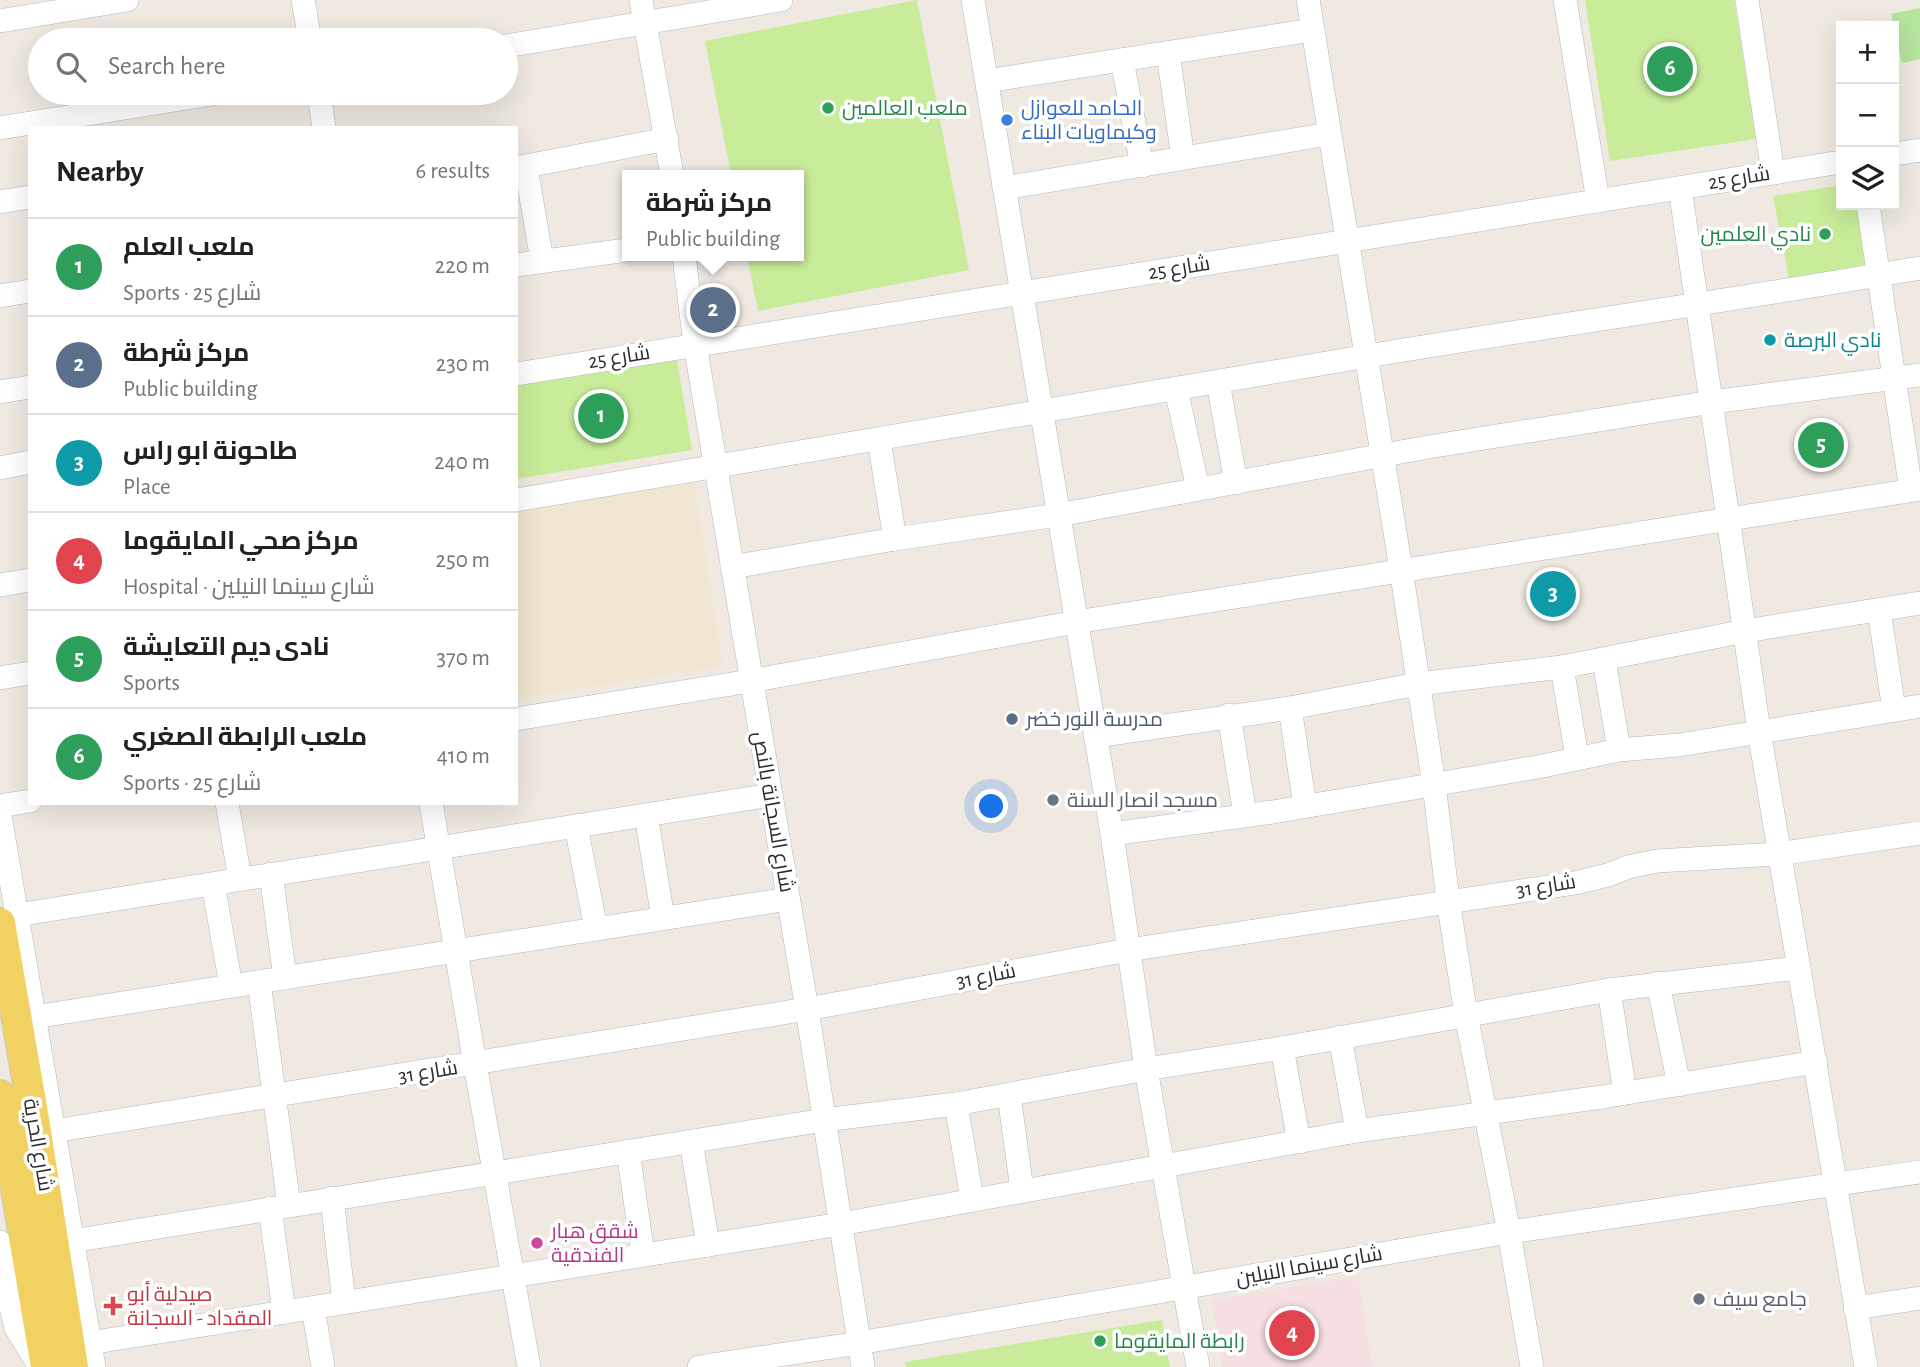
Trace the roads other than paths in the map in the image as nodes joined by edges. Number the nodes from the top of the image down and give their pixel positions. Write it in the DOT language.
graph roads {
  1 [pos="127,0"];
  2 [pos="303,0"];
  3 [pos="641,0"];
  4 [pos="780,0"];
  5 [pos="973,0"];
  6 [pos="1308,0"];
  7 [pos="1565,0"];
  8 [pos="1747,0"];
  9 [pos="0,21"];
  10 [pos="644,23"];
  11 [pos="308,28"];
  12 [pos="1312,30"];
  13 [pos="518,44"];
  14 [pos="1168,52"];
  15 [pos="1122,60"];
  16 [pos="986,81"];
  17 [pos="143,105"];
  18 [pos="321,105"];
  19 [pos="324,126"];
  20 [pos="0,128"];
  21 [pos="1329,134"];
  22 [pos="667,139"];
  23 [pos="1920,150"];
  24 [pos="1899,153"];
  25 [pos="1184,158"];
  26 [pos="1836,163"];
  27 [pos="1142,166"];
  28 [pos="521,167"];
  29 [pos="672,170"];
  30 [pos="1773,173"];
  31 [pos="1004,188"];
  32 [pos="1680,188"];
  33 [pos="28,197"];
  34 [pos="1598,201"];
  35 [pos="0,202"];
  36 [pos="1869,210"];
  37 [pos="1348,241"];
  38 [pos="622,251"];
  39 [pos="542,261"];
  40 [pos="685,261"];
  41 [pos="518,265"];
  42 [pos="1920,268"];
  43 [pos="1879,275"];
  44 [pos="28,291"];
  45 [pos="1021,292"];
  46 [pos="0,296"];
  47 [pos="1697,306"];
  48 [pos="695,344"];
  49 [pos="1366,356"];
  50 [pos="518,374"];
  51 [pos="1920,374"];
  52 [pos="1894,379"];
  53 [pos="1218,382"];
  54 [pos="28,387"];
  55 [pos="1175,389"];
  56 [pos="0,392"];
  57 [pos="1712,402"];
  58 [pos="1041,413"];
  59 [pos="879,440"];
  60 [pos="1383,454"];
  61 [pos="28,463"];
  62 [pos="716,467"];
  63 [pos="0,468"];
  64 [pos="1236,483"];
  65 [pos="1198,489"];
  66 [pos="1915,489"];
  67 [pos="518,499"];
  68 [pos="1058,515"];
  69 [pos="1728,520"];
  70 [pos="895,539"];
  71 [pos="732,567"];
  72 [pos="1401,569"];
  73 [pos="28,580"];
  74 [pos="0,585"];
  75 [pos="1920,603"];
  76 [pos="1879,610"];
  77 [pos="1076,622"];
  78 [pos="1745,631"];
  79 [pos="1604,660"];
  80 [pos="1562,667"];
  81 [pos="28,673"];
  82 [pos="0,678"];
  83 [pos="750,681"];
  84 [pos="1418,684"];
  85 [pos="1920,706"];
  86 [pos="1290,708"];
  87 [pos="1895,710"];
  88 [pos="1229,715"];
  89 [pos="518,719"];
  90 [pos="1759,731"];
  91 [pos="1095,736"];
  92 [pos="1619,750"];
  93 [pos="1577,757"];
  94 [pos="1434,785"];
  95 [pos="771,795"];
  96 [pos="28,801"];
  97 [pos="227,805"];
  98 [pos="431,805"];
  99 [pos="0,806"];
  100 [pos="1305,806"];
  101 [pos="646,815"];
  102 [pos="1245,815"];
  103 [pos="0,816"];
  104 [pos="576,826"];
  105 [pos="1920,833"];
  106 [pos="1112,834"];
  107 [pos="439,848"];
  108 [pos="1778,854"];
  109 [pos="271,874"];
  110 [pos="240,879"];
  111 [pos="213,884"];
  112 [pos="788,899"];
  113 [pos="1448,900"];
  114 [pos="663,918"];
  115 [pos="8,919"];
  116 [pos="596,929"];
  117 [pos="1128,950"];
  118 [pos="456,951"];
  119 [pos="1800,968"];
  120 [pos="285,978"];
  121 [pos="259,982"];
  122 [pos="1658,983"];
  123 [pos="231,986"];
  124 [pos="1609,990"];
  125 [pos="807,1009"];
  126 [pos="1466,1015"];
  127 [pos="34,1017"];
  128 [pos="1340,1037"];
  129 [pos="1282,1048"];
  130 [pos="1816,1062"];
  131 [pos="475,1064"];
  132 [pos="1146,1069"];
  133 [pos="1679,1084"];
  134 [pos="1625,1093"];
  135 [pos="0,1095"];
  136 [pos="1009,1095"];
  137 [pos="273,1097"];
  138 [pos="956,1104"];
  139 [pos="1485,1113"];
  140 [pos="824,1120"];
  141 [pos="54,1131"];
  142 [pos="1357,1131"];
  143 [pos="691,1141"];
  144 [pos="1299,1142"];
  145 [pos="628,1151"];
  146 [pos="1163,1166"];
  147 [pos="494,1172"];
  148 [pos="1920,1172"];
  149 [pos="1835,1184"];
  150 [pos="1023,1190"];
  151 [pos="332,1198"];
  152 [pos="971,1199"];
  153 [pos="279,1206"];
  154 [pos="841,1224"];
  155 [pos="1509,1232"];
  156 [pos="72,1241"];
  157 [pos="0,1242"];
  158 [pos="708,1245"];
  159 [pos="643,1255"];
  160 [pos="512,1275"];
  161 [pos="1184,1287"];
  162 [pos="1920,1298"];
  163 [pos="344,1302"];
  164 [pos="313,1308"];
  165 [pos="1855,1308"];
  166 [pos="285,1312"];
  167 [pos="859,1343"];
  168 [pos="78,1352"];
  169 [pos="731,1364"];
  170 [pos="40,1367"];
  171 [pos="46,1367"];
  172 [pos="93,1367"];
  173 [pos="323,1367"];
  174 [pos="529,1367"];
  175 [pos="699,1367"];
  176 [pos="863,1367"];
  177 [pos="1198,1367"];
  178 [pos="1532,1367"];
  179 [pos="1866,1367"];
  1 -- 9 [label="street"];
  2 -- 11 [label="street"];
  3 -- 10 [label="street"];
  4 -- 10 [label="street"];
  5 -- 16 [label="street"];
  6 -- 12 [label="street"];
  7 -- 34 [label="street"];
  8 -- 30 [label="street"];
  10 -- 13 [label="street"];
  10 -- 22 [label="street"];
  12 -- 14 [label="street"];
  12 -- 21 [label="street"];
  14 -- 15 [label="street"];
  14 -- 25 [label="street"];
  15 -- 16 [label="street"];
  15 -- 27 [label="street"];
  16 -- 31 [label="street"];
  17 -- 20 [label="street"];
  18 -- 19 [label="street"];
  21 -- 25 [label="street"];
  21 -- 37 [label="street"];
  22 -- 28 [label="street"];
  22 -- 29 [label="street"];
  23 -- 24 [label="street"];
  25 -- 27 [label="street"];
  26 -- 30 [label="street, شارع 25"];
  27 -- 31 [label="street"];
  28 -- 39 [label="street"];
  30 -- 32 [label="street, شارع 25"];
  31 -- 45 [label="street"];
  32 -- 34 [label="street, شارع 25"];
  32 -- 47 [label="street"];
  33 -- 35 [label="street"];
  34 -- 37 [label="street, شارع 25"];
  36 -- 43 [label="street"];
  37 -- 45 [label="street, شارع 25"];
  37 -- 49 [label="street"];
  38 -- 39 [label="street"];
  39 -- 41 [label="street"];
  40 -- 48 [label="street, شارع السجانة بالنص"];
  42 -- 43 [label="street"];
  43 -- 47 [label="street"];
  43 -- 52 [label="street"];
  44 -- 46 [label="street"];
  45 -- 48 [label="street, شارع 25"];
  45 -- 58 [label="street"];
  47 -- 49 [label="street"];
  47 -- 57 [label="street"];
  48 -- 50 [label="street, شارع 25"];
  48 -- 62 [label="street, شارع السجانة بالنص"];
  49 -- 53 [label="street"];
  49 -- 60 [label="street"];
  51 -- 52 [label="street"];
  52 -- 57 [label="street"];
  52 -- 66 [label="street"];
  53 -- 55 [label="street"];
  53 -- 64 [label="street"];
  54 -- 56 [label="street"];
  55 -- 58 [label="street"];
  55 -- 65 [label="street"];
  57 -- 60 [label="street"];
  57 -- 69 [label="street"];
  58 -- 59 [label="street"];
  58 -- 68 [label="street"];
  59 -- 62 [label="street"];
  59 -- 70 [label="street"];
  60 -- 64 [label="street"];
  60 -- 72 [label="street"];
  61 -- 63 [label="street"];
  62 -- 67 [label="street"];
  62 -- 71 [label="street, شارع السجانة بالنص"];
  64 -- 65 [label="street"];
  65 -- 68 [label="street"];
  66 -- 69 [label="street"];
  68 -- 70 [label="street"];
  68 -- 77 [label="street"];
  69 -- 72 [label="street"];
  69 -- 78 [label="street"];
  70 -- 71 [label="street"];
  71 -- 83 [label="street, شارع السجانة بالنص"];
  72 -- 77 [label="street"];
  72 -- 84 [label="street"];
  73 -- 74 [label="street"];
  75 -- 76 [label="street"];
  76 -- 78 [label="street"];
  76 -- 87 [label="street"];
  77 -- 83 [label="street"];
  77 -- 91 [label="street"];
  78 -- 79 [label="street"];
  78 -- 90 [label="street"];
  79 -- 80 [label="street"];
  79 -- 92 [label="street"];
  80 -- 84 [label="street"];
  80 -- 93 [label="street"];
  81 -- 82 [label="street"];
  83 -- 89 [label="street"];
  83 -- 95 [label="street, شارع السجانة بالنص"];
  84 -- 86 [label="street"];
  84 -- 94 [label="street"];
  85 -- 87 [label="street"];
  86 -- 88 [label="street"];
  86 -- 100 [label="street"];
  87 -- 90 [label="street"];
  88 -- 91 [label="street"];
  88 -- 102 [label="street"];
  90 -- 92 [label="street"];
  90 -- 108 [label="street"];
  91 -- 106 [label="street"];
  92 -- 93 [label="street"];
  93 -- 94 [label="street"];
  94 -- 100 [label="street"];
  94 -- 113 [label="street"];
  95 -- 101 [label="street"];
  95 -- 112 [label="street, شارع السجانة بالنص"];
  96 -- 99 [label="street"];
  97 -- 110 [label="street"];
  98 -- 107 [label="street"];
  100 -- 102 [label="street"];
  101 -- 104 [label="street"];
  101 -- 114 [label="street"];
  102 -- 106 [label="street"];
  103 -- 115 [label="street"];
  104 -- 107 [label="street"];
  104 -- 116 [label="street"];
  105 -- 108 [label="street, شارع 31"];
  106 -- 117 [label="street"];
  107 -- 109 [label="street"];
  107 -- 118 [label="street"];
  108 -- 113 [label="street, شارع 31"];
  108 -- 119 [label="street"];
  109 -- 110 [label="street"];
  109 -- 120 [label="street"];
  110 -- 111 [label="street"];
  111 -- 115 [label="street"];
  111 -- 123 [label="street"];
  112 -- 114 [label="street"];
  112 -- 125 [label="street, شارع السجانة بالنص"];
  113 -- 117 [label="street, شارع 31"];
  113 -- 126 [label="street"];
  114 -- 116 [label="street"];
  115 -- 127 [label="street"];
  115 -- 168 [label="main road, شارع الحرية"];
  116 -- 118 [label="street"];
  117 -- 125 [label="street, شارع 31"];
  117 -- 132 [label="street"];
  118 -- 120 [label="street"];
  118 -- 131 [label="street"];
  119 -- 122 [label="street"];
  119 -- 130 [label="street"];
  120 -- 121 [label="street"];
  121 -- 123 [label="street"];
  121 -- 137 [label="street"];
  122 -- 124 [label="street"];
  122 -- 133 [label="street"];
  123 -- 127 [label="street"];
  124 -- 126 [label="street"];
  124 -- 134 [label="street"];
  125 -- 131 [label="street, شارع 31"];
  125 -- 140 [label="street, شارع السجانة بالنص"];
  126 -- 128 [label="street"];
  126 -- 139 [label="street"];
  127 -- 141 [label="street"];
  128 -- 129 [label="street"];
  128 -- 142 [label="street"];
  129 -- 132 [label="street"];
  129 -- 144 [label="street"];
  130 -- 133 [label="street"];
  130 -- 149 [label="street"];
  131 -- 137 [label="street, شارع 31"];
  131 -- 147 [label="street"];
  132 -- 136 [label="street"];
  132 -- 146 [label="street"];
  133 -- 134 [label="street"];
  134 -- 139 [label="street"];
  135 -- 171 [label="main road, شارع الحرية"];
  136 -- 138 [label="street"];
  136 -- 150 [label="street"];
  137 -- 141 [label="street, شارع 31"];
  137 -- 153 [label="street"];
  138 -- 140 [label="street"];
  138 -- 152 [label="street"];
  139 -- 142 [label="street"];
  139 -- 155 [label="street"];
  140 -- 143 [label="street"];
  140 -- 154 [label="street, شارع السجانة بالنص"];
  141 -- 156 [label="street"];
  142 -- 144 [label="street"];
  143 -- 145 [label="street"];
  143 -- 158 [label="street"];
  144 -- 146 [label="street"];
  145 -- 147 [label="street"];
  145 -- 159 [label="street"];
  146 -- 150 [label="street"];
  146 -- 161 [label="street"];
  147 -- 151 [label="street"];
  147 -- 160 [label="street"];
  148 -- 149 [label="street, شارع سينما النيلين"];
  149 -- 155 [label="street, شارع سينما النيلين"];
  149 -- 165 [label="street"];
  150 -- 152 [label="street"];
  151 -- 153 [label="street"];
  151 -- 163 [label="street"];
  152 -- 154 [label="street"];
  153 -- 156 [label="street"];
  153 -- 166 [label="street"];
  154 -- 158 [label="street"];
  154 -- 167 [label="street, شارع السجانة بالنص"];
  155 -- 161 [label="street, شارع سينما النيلين"];
  155 -- 178 [label="street"];
  156 -- 168 [label="street"];
  157 -- 170 [label="street"];
  158 -- 159 [label="street"];
  159 -- 160 [label="street"];
  160 -- 163 [label="street"];
  160 -- 174 [label="street"];
  161 -- 167 [label="street, شارع سينما النيلين"];
  161 -- 177 [label="street"];
  162 -- 165 [label="street"];
  163 -- 164 [label="street"];
  164 -- 166 [label="street"];
  164 -- 173 [label="street"];
  165 -- 179 [label="street"];
  166 -- 168 [label="street"];
  167 -- 169 [label="street, شارع سينما النيلين"];
  167 -- 176 [label="street, شارع السجانة بالنص"];
  168 -- 172 [label="street"];
  169 -- 175 [label="street, شارع سينما النيلين"];
}
